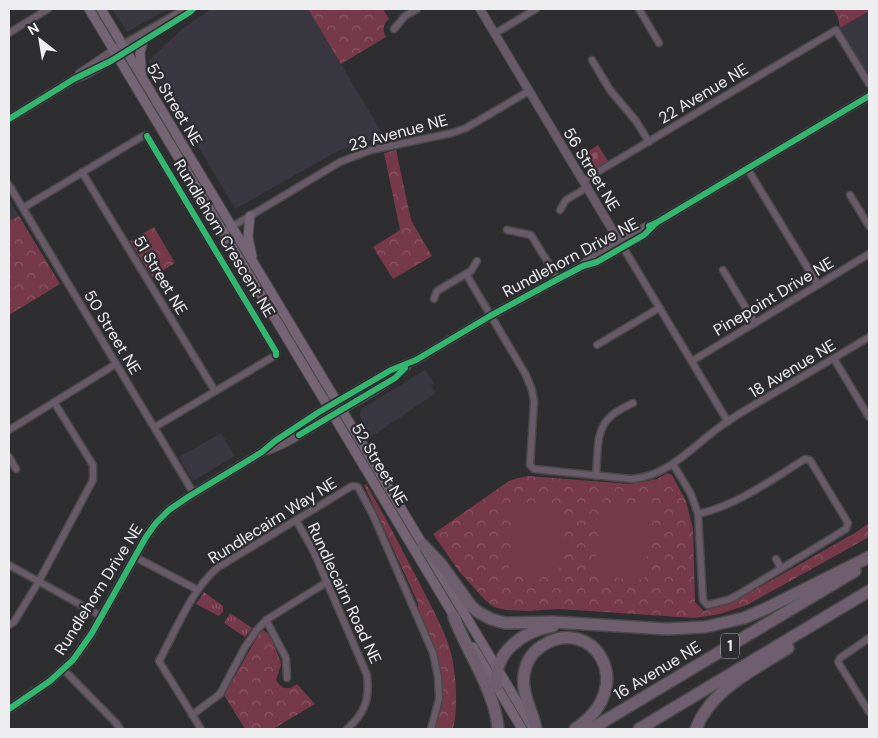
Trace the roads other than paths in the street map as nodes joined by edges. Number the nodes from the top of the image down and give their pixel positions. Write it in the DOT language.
graph roads {
  1 [pos="48,9"];
  2 [pos="89,9"];
  3 [pos="101,9"];
  4 [pos="185,9"];
  5 [pos="192,9"];
  6 [pos="417,9"];
  7 [pos="480,9"];
  8 [pos="536,9"];
  9 [pos="638,9"];
  10 [pos="394,29"];
  11 [pos="9,33"];
  12 [pos="494,34"];
  13 [pos="143,40"];
  14 [pos="659,43"];
  15 [pos="124,48"];
  16 [pos="116,54"];
  17 [pos="592,60"];
  18 [pos="142,79"];
  19 [pos="869,84"];
  20 [pos="529,91"];
  21 [pos="869,96"];
  22 [pos="9,119"];
  23 [pos="649,142"];
  24 [pos="747,168"];
  25 [pos="82,172"];
  26 [pos="586,184"];
  27 [pos="9,185"];
  28 [pos="850,195"];
  29 [pos="23,208"];
  30 [pos="560,210"];
  31 [pos="250,216"];
  32 [pos="869,226"];
  33 [pos="232,227"];
  34 [pos="507,230"];
  35 [pos="223,232"];
  36 [pos="621,244"];
  37 [pos="869,254"];
  38 [pos="477,261"];
  39 [pos="254,264"];
  40 [pos="723,270"];
  41 [pos="466,274"];
  42 [pos="558,279"];
  43 [pos="818,285"];
  44 [pos="434,299"];
  45 [pos="659,308"];
  46 [pos="490,316"];
  47 [pos="755,323"];
  48 [pos="869,337"];
  49 [pos="596,345"];
  50 [pos="834,359"];
  51 [pos="692,362"];
  52 [pos="410,363"];
  53 [pos="116,364"];
  54 [pos="215,392"];
  55 [pos="54,402"];
  56 [pos="337,402"];
  57 [pos="633,402"];
  58 [pos="328,407"];
  59 [pos="342,410"];
  60 [pos="333,416"];
  61 [pos="869,417"];
  62 [pos="728,422"];
  63 [pos="155,427"];
  64 [pos="9,430"];
  65 [pos="262,452"];
  66 [pos="9,457"];
  67 [pos="673,464"];
  68 [pos="16,469"];
  69 [pos="596,476"];
  70 [pos="194,494"];
  71 [pos="698,514"];
  72 [pos="296,520"];
  73 [pos="423,545"];
  74 [pos="135,557"];
  75 [pos="869,557"];
  76 [pos="776,559"];
  77 [pos="869,562"];
  78 [pos="9,565"];
  79 [pos="781,568"];
  80 [pos="39,581"];
  81 [pos="327,582"];
  82 [pos="198,590"];
  83 [pos="869,591"];
  84 [pos="869,595"];
  85 [pos="101,616"];
  86 [pos="454,617"];
  87 [pos="266,620"];
  88 [pos="572,623"];
  89 [pos="9,625"];
  90 [pos="869,638"];
  91 [pos="497,669"];
  92 [pos="64,670"];
  93 [pos="286,678"];
  94 [pos="497,686"];
  95 [pos="9,709"];
  96 [pos="869,712"];
  97 [pos="192,716"];
  98 [pos="120,729"];
  99 [pos="201,729"];
  100 [pos="347,729"];
  101 [pos="431,729"];
  102 [pos="498,729"];
  103 [pos="522,729"];
  104 [pos="535,729"];
  105 [pos="575,729"];
  106 [pos="591,729"];
  107 [pos="639,729"];
  108 [pos="696,729"];
  1 -- 11 [label="street"];
  2 -- 16 [label="main road, 52 Street NE"];
  3 -- 15 [label="main road, 52 Street NE"];
  4 -- 15 [label="street"];
  5 -- 13 [label="street"];
  6 -- 10 [label="street"];
  7 -- 12 [label="street, 56 Street NE"];
  8 -- 12 [label="street"];
  9 -- 14 [label="street"];
  12 -- 20 [label="street, 56 Street NE"];
  13 -- 15 [label="street"];
  13 -- 18 [label="main road"];
  15 -- 16 [label="street"];
  15 -- 18 [label="main road, 52 Street NE"];
  16 -- 22 [label="street"];
  16 -- 35 [label="main road, 52 Street NE"];
  17 -- 23 [label="street"];
  18 -- 33 [label="main road, 52 Street NE"];
  19 -- 23 [label="street, 22 Avenue NE"];
  20 -- 26 [label="street, 56 Street NE"];
  20 -- 31 [label="street, 23 Avenue NE"];
  21 -- 24 [label="street, Rundlehorn Drive NE"];
  23 -- 26 [label="street, 22 Avenue NE"];
  24 -- 36 [label="street, Rundlehorn Drive NE"];
  24 -- 43 [label="street"];
  25 -- 29 [label="street, Rundlehorn Crescent NE"];
  25 -- 54 [label="street, 51 Street NE"];
  25 -- 54 [label="street, Rundlehorn Crescent NE"];
  26 -- 30 [label="street, 22 Avenue NE"];
  26 -- 36 [label="street, 56 Street NE"];
  27 -- 29 [label="street, 50 Street NE"];
  28 -- 32 [label="street"];
  29 -- 53 [label="street, 50 Street NE"];
  31 -- 33 [label="street, 23 Avenue NE"];
  31 -- 39 [label="main road"];
  33 -- 35 [label="street, 23 Avenue NE"];
  33 -- 39 [label="main road, 52 Street NE"];
  34 -- 42 [label="street"];
  35 -- 58 [label="main road, 52 Street NE"];
  36 -- 42 [label="street, Rundlehorn Drive NE"];
  36 -- 45 [label="street, 56 Street NE"];
  37 -- 43 [label="street, Pinepoint Drive NE"];
  38 -- 41 [label="street"];
  39 -- 56 [label="main road, 52 Street NE"];
  40 -- 47 [label="street"];
  41 -- 44 [label="street"];
  41 -- 46 [label="street"];
  42 -- 46 [label="street, Rundlehorn Drive NE"];
  43 -- 47 [label="street, Pinepoint Drive NE"];
  45 -- 49 [label="street"];
  45 -- 51 [label="street, 56 Street NE"];
  46 -- 52 [label="street, Rundlehorn Drive NE"];
  46 -- 69 [label="street, 18 Avenue NE"];
  47 -- 51 [label="street, Pinepoint Drive NE"];
  48 -- 50 [label="street, 18 Avenue NE"];
  50 -- 61 [label="street"];
  50 -- 62 [label="street, 18 Avenue NE"];
  51 -- 62 [label="street, 56 Street NE"];
  52 -- 56 [label="street, Rundlehorn Drive NE"];
  52 -- 59 [label="street, Rundlehorn Drive NE"];
  53 -- 55 [label="street"];
  53 -- 63 [label="street, 50 Street NE"];
  54 -- 63 [label="street, Rundlehorn Crescent NE"];
  55 -- 64 [label="street"];
  55 -- 80 [label="street"];
  56 -- 58 [label="street, Rundlehorn Drive NE"];
  56 -- 59 [label="main road, 52 Street NE"];
  57 -- 69 [label="street"];
  58 -- 60 [label="main road, 52 Street NE"];
  58 -- 65 [label="street, Rundlehorn Drive NE"];
  59 -- 60 [label="street, Rundlehorn Drive NE"];
  59 -- 73 [label="main road, 52 Street NE"];
  60 -- 65 [label="street, Rundlehorn Drive NE"];
  60 -- 86 [label="main road, 52 Street NE"];
  62 -- 67 [label="street, 18 Avenue NE"];
  63 -- 70 [label="street, 50 Street NE"];
  65 -- 70 [label="street, Rundlehorn Drive NE"];
  66 -- 68 [label="street"];
  67 -- 69 [label="street, 18 Avenue NE"];
  67 -- 71 [label="street"];
  70 -- 74 [label="street, Rundlehorn Drive NE"];
  71 -- 79 [label="street"];
  71 -- 79 [label="street"];
  72 -- 81 [label="street, Rundlecairn Road NE"];
  72 -- 82 [label="street, Rundlecairn Way NE"];
  72 -- 101 [label="street, Rundlecairn Way NE"];
  73 -- 88 [label="highway"];
  73 -- 91 [label="main road, 52 Street NE"];
  74 -- 82 [label="street"];
  74 -- 85 [label="street, Rundlehorn Drive NE"];
  75 -- 88 [label="highway"];
  76 -- 79 [label="street"];
  77 -- 106 [label="highway, 16 Avenue NE / 1"];
  78 -- 80 [label="street"];
  80 -- 85 [label="street"];
  80 -- 89 [label="street"];
  81 -- 87 [label="street"];
  81 -- 100 [label="street, Rundlecairn Road NE"];
  82 -- 97 [label="street, Rundlecairn Way NE"];
  83 -- 107 [label="highway, 1"];
  84 -- 108 [label="highway"];
  85 -- 92 [label="street, Rundlehorn Drive NE"];
  86 -- 94 [label="main road, 52 Street NE"];
  86 -- 102 [label="highway"];
  87 -- 93 [label="street"];
  87 -- 97 [label="street"];
  88 -- 91 [label="highway"];
  90 -- 96 [label="street"];
  91 -- 94 [label="highway"];
  91 -- 104 [label="main road, 52 Street NE"];
  92 -- 95 [label="street, Rundlehorn Drive NE"];
  92 -- 98 [label="street"];
  94 -- 103 [label="main road, 52 Street NE"];
  97 -- 99 [label="street, Rundlecairn Way NE"];
  104 -- 105 [label="highway"];
}
